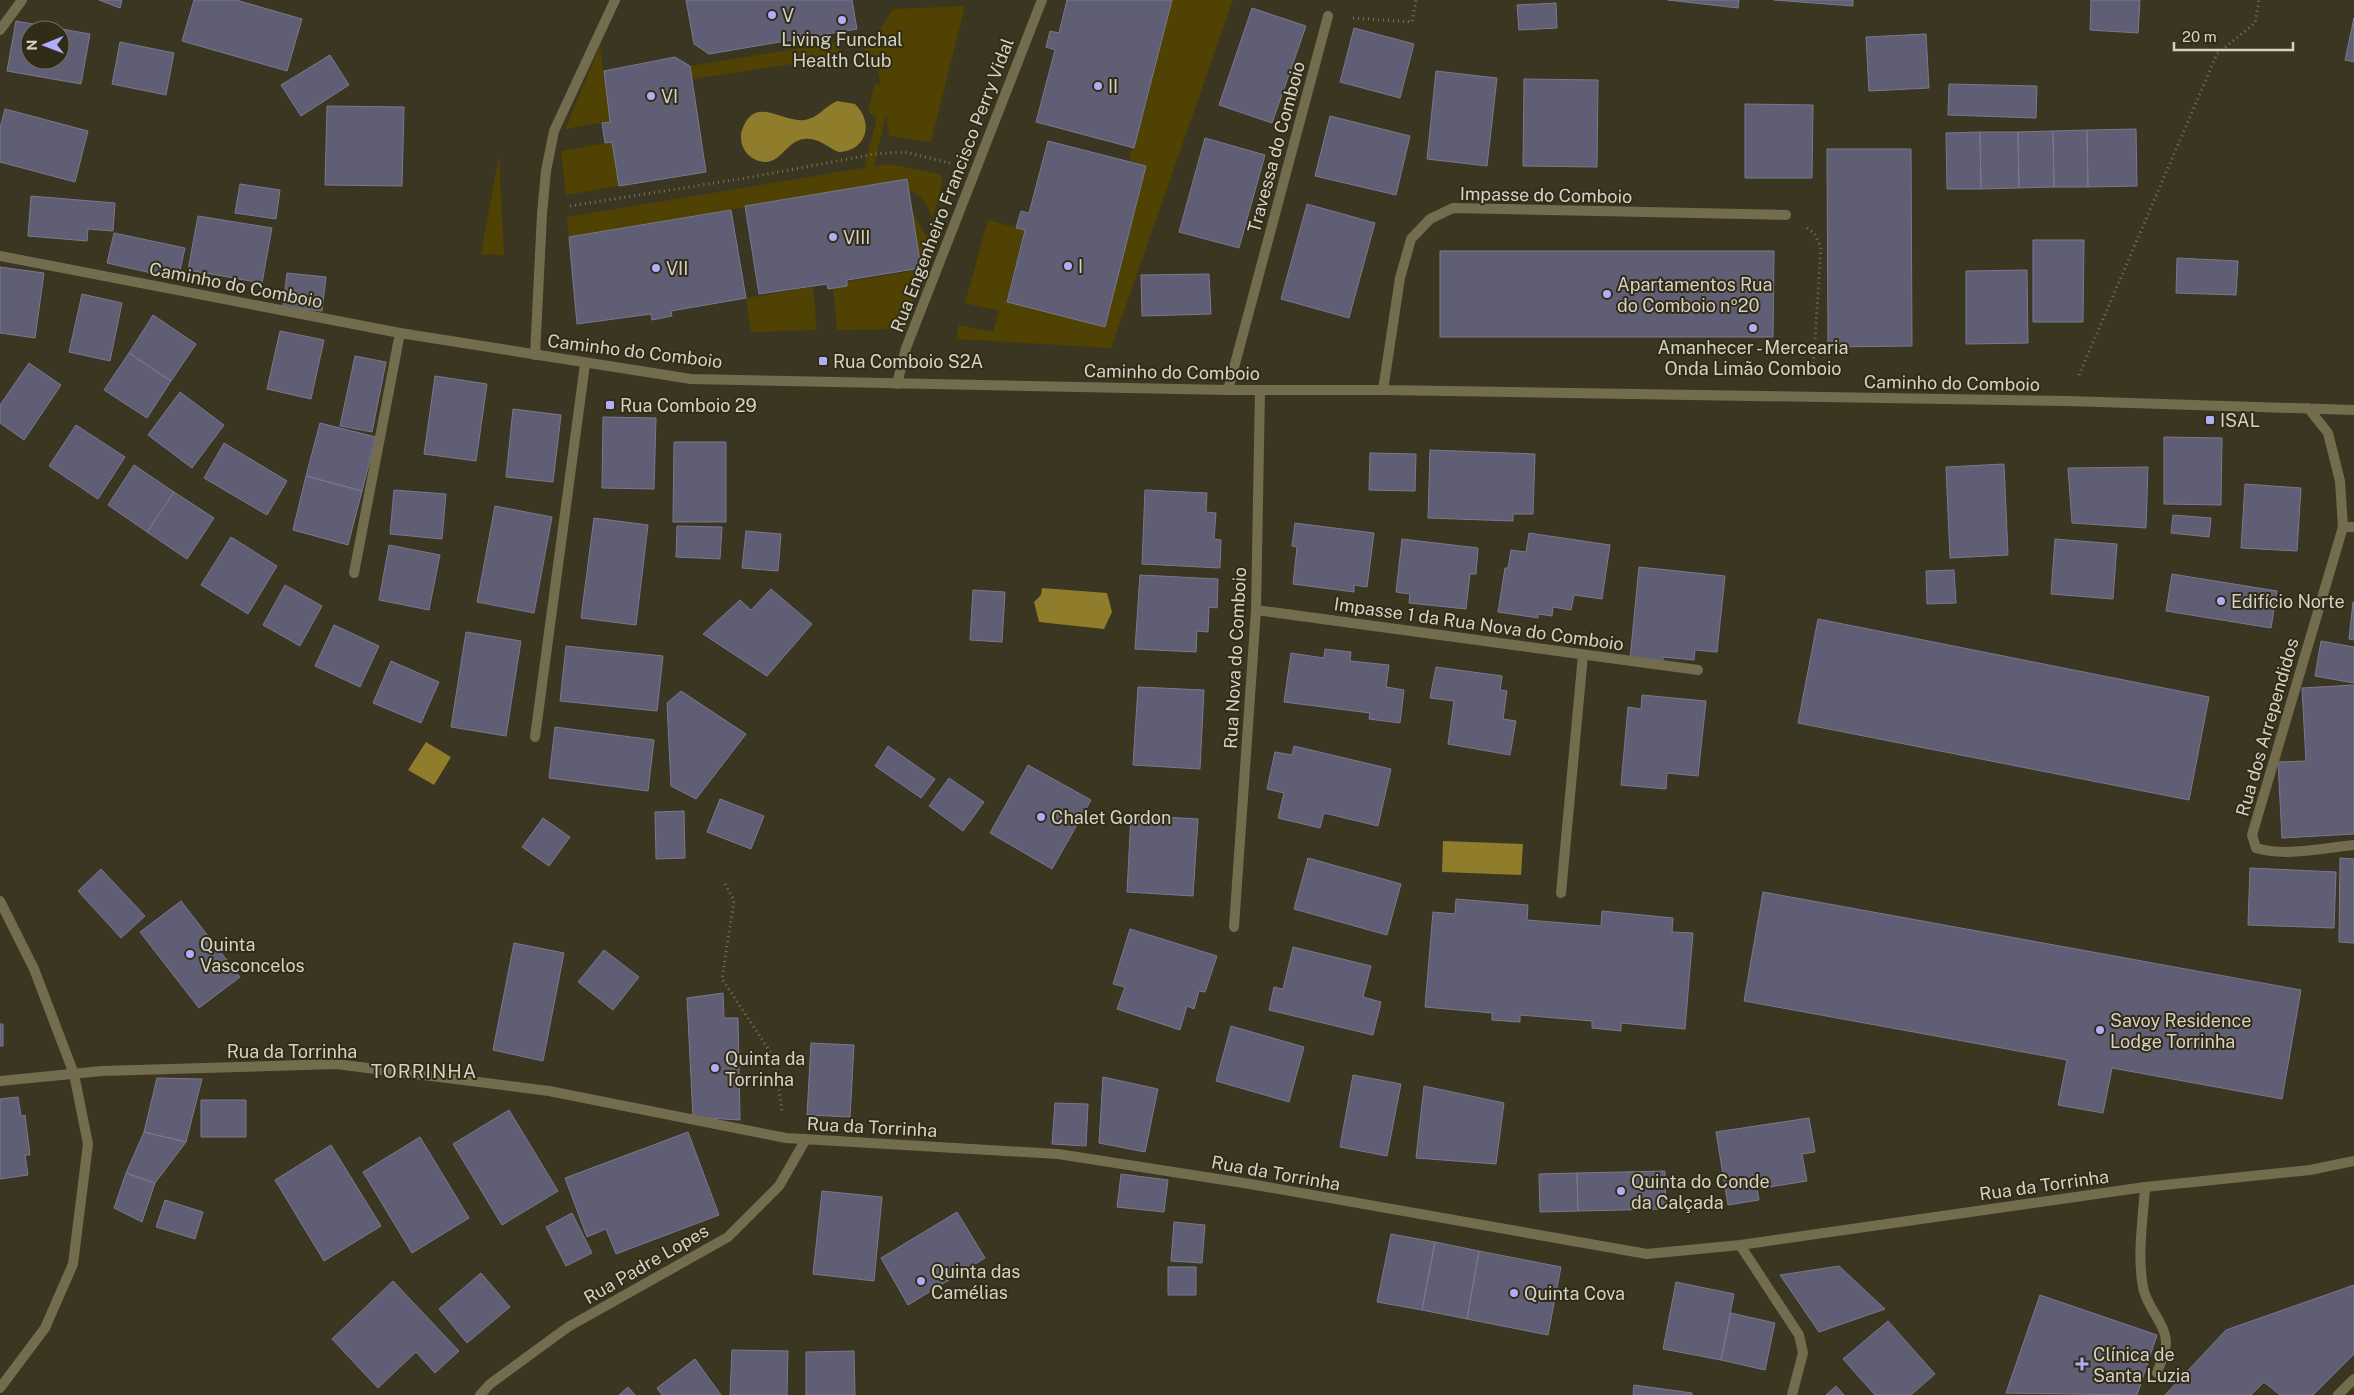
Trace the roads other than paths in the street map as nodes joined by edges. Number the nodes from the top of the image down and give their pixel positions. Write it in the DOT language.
graph roads {
  1 [pos="22,0"];
  2 [pos="615,0"];
  3 [pos="1042,0"];
  4 [pos="1328,16"];
  5 [pos="0,30"];
  6 [pos="1786,215"];
  7 [pos="0,256"];
  8 [pos="400,333"];
  9 [pos="534,355"];
  10 [pos="585,364"];
  11 [pos="897,384"];
  12 [pos="1228,390"];
  13 [pos="1260,390"];
  14 [pos="1383,390"];
  15 [pos="2308,408"];
  16 [pos="2354,410"];
  17 [pos="2343,527"];
  18 [pos="2354,527"];
  19 [pos="354,573"];
  20 [pos="1256,610"];
  21 [pos="1583,655"];
  22 [pos="1698,670"];
  23 [pos="535,737"];
  24 [pos="2354,845"];
  25 [pos="1561,893"];
  26 [pos="0,901"];
  27 [pos="1234,927"];
  28 [pos="74,1074"];
  29 [pos="0,1081"];
  30 [pos="806,1139"];
  31 [pos="2354,1161"];
  32 [pos="2145,1187"];
  33 [pos="1740,1246"];
  34 [pos="2157,1373"];
  35 [pos="2354,1379"];
  36 [pos="0,1388"];
  37 [pos="480,1395"];
  38 [pos="1792,1395"];
  39 [pos="2338,1395"];
  1 -- 5 [label="street"];
  2 -- 9 [label="street"];
  3 -- 11 [label="street, Rua Engenheiro Francisco Perry Vidal"];
  4 -- 12 [label="street, Travessa do Comboio"];
  6 -- 14 [label="street, Impasse do Comboio"];
  7 -- 8 [label="street, Caminho do Comboio"];
  8 -- 9 [label="street, Caminho do Comboio"];
  8 -- 19 [label="street"];
  9 -- 10 [label="street, Caminho do Comboio"];
  10 -- 11 [label="street, Caminho do Comboio"];
  10 -- 23 [label="street"];
  11 -- 12 [label="street, Caminho do Comboio"];
  12 -- 13 [label="street, Caminho do Comboio"];
  13 -- 14 [label="street, Caminho do Comboio"];
  13 -- 20 [label="street, Rua Nova do Comboio"];
  14 -- 15 [label="street, Caminho do Comboio"];
  15 -- 16 [label="street, Caminho do Comboio"];
  15 -- 17 [label="street, Rua dos Arrependidos"];
  17 -- 18 [label="street"];
  17 -- 24 [label="street, Rua dos Arrependidos"];
  20 -- 21 [label="street, Impasse 1 da Rua Nova do Comboio"];
  20 -- 27 [label="street, Rua Nova do Comboio"];
  21 -- 22 [label="street, Impasse 1 da Rua Nova do Comboio"];
  21 -- 25 [label="street"];
  26 -- 28 [label="street"];
  28 -- 29 [label="street, Rua da Torrinha"];
  28 -- 30 [label="street, Rua da Torrinha"];
  28 -- 36 [label="street"];
  30 -- 33 [label="street, Rua da Torrinha"];
  30 -- 37 [label="street, Rua Padre Lopes"];
  31 -- 32 [label="street, Rua da Torrinha"];
  32 -- 33 [label="street, Rua da Torrinha"];
  32 -- 34 [label="street"];
  33 -- 38 [label="street"];
  35 -- 39 [label="street"];
}
